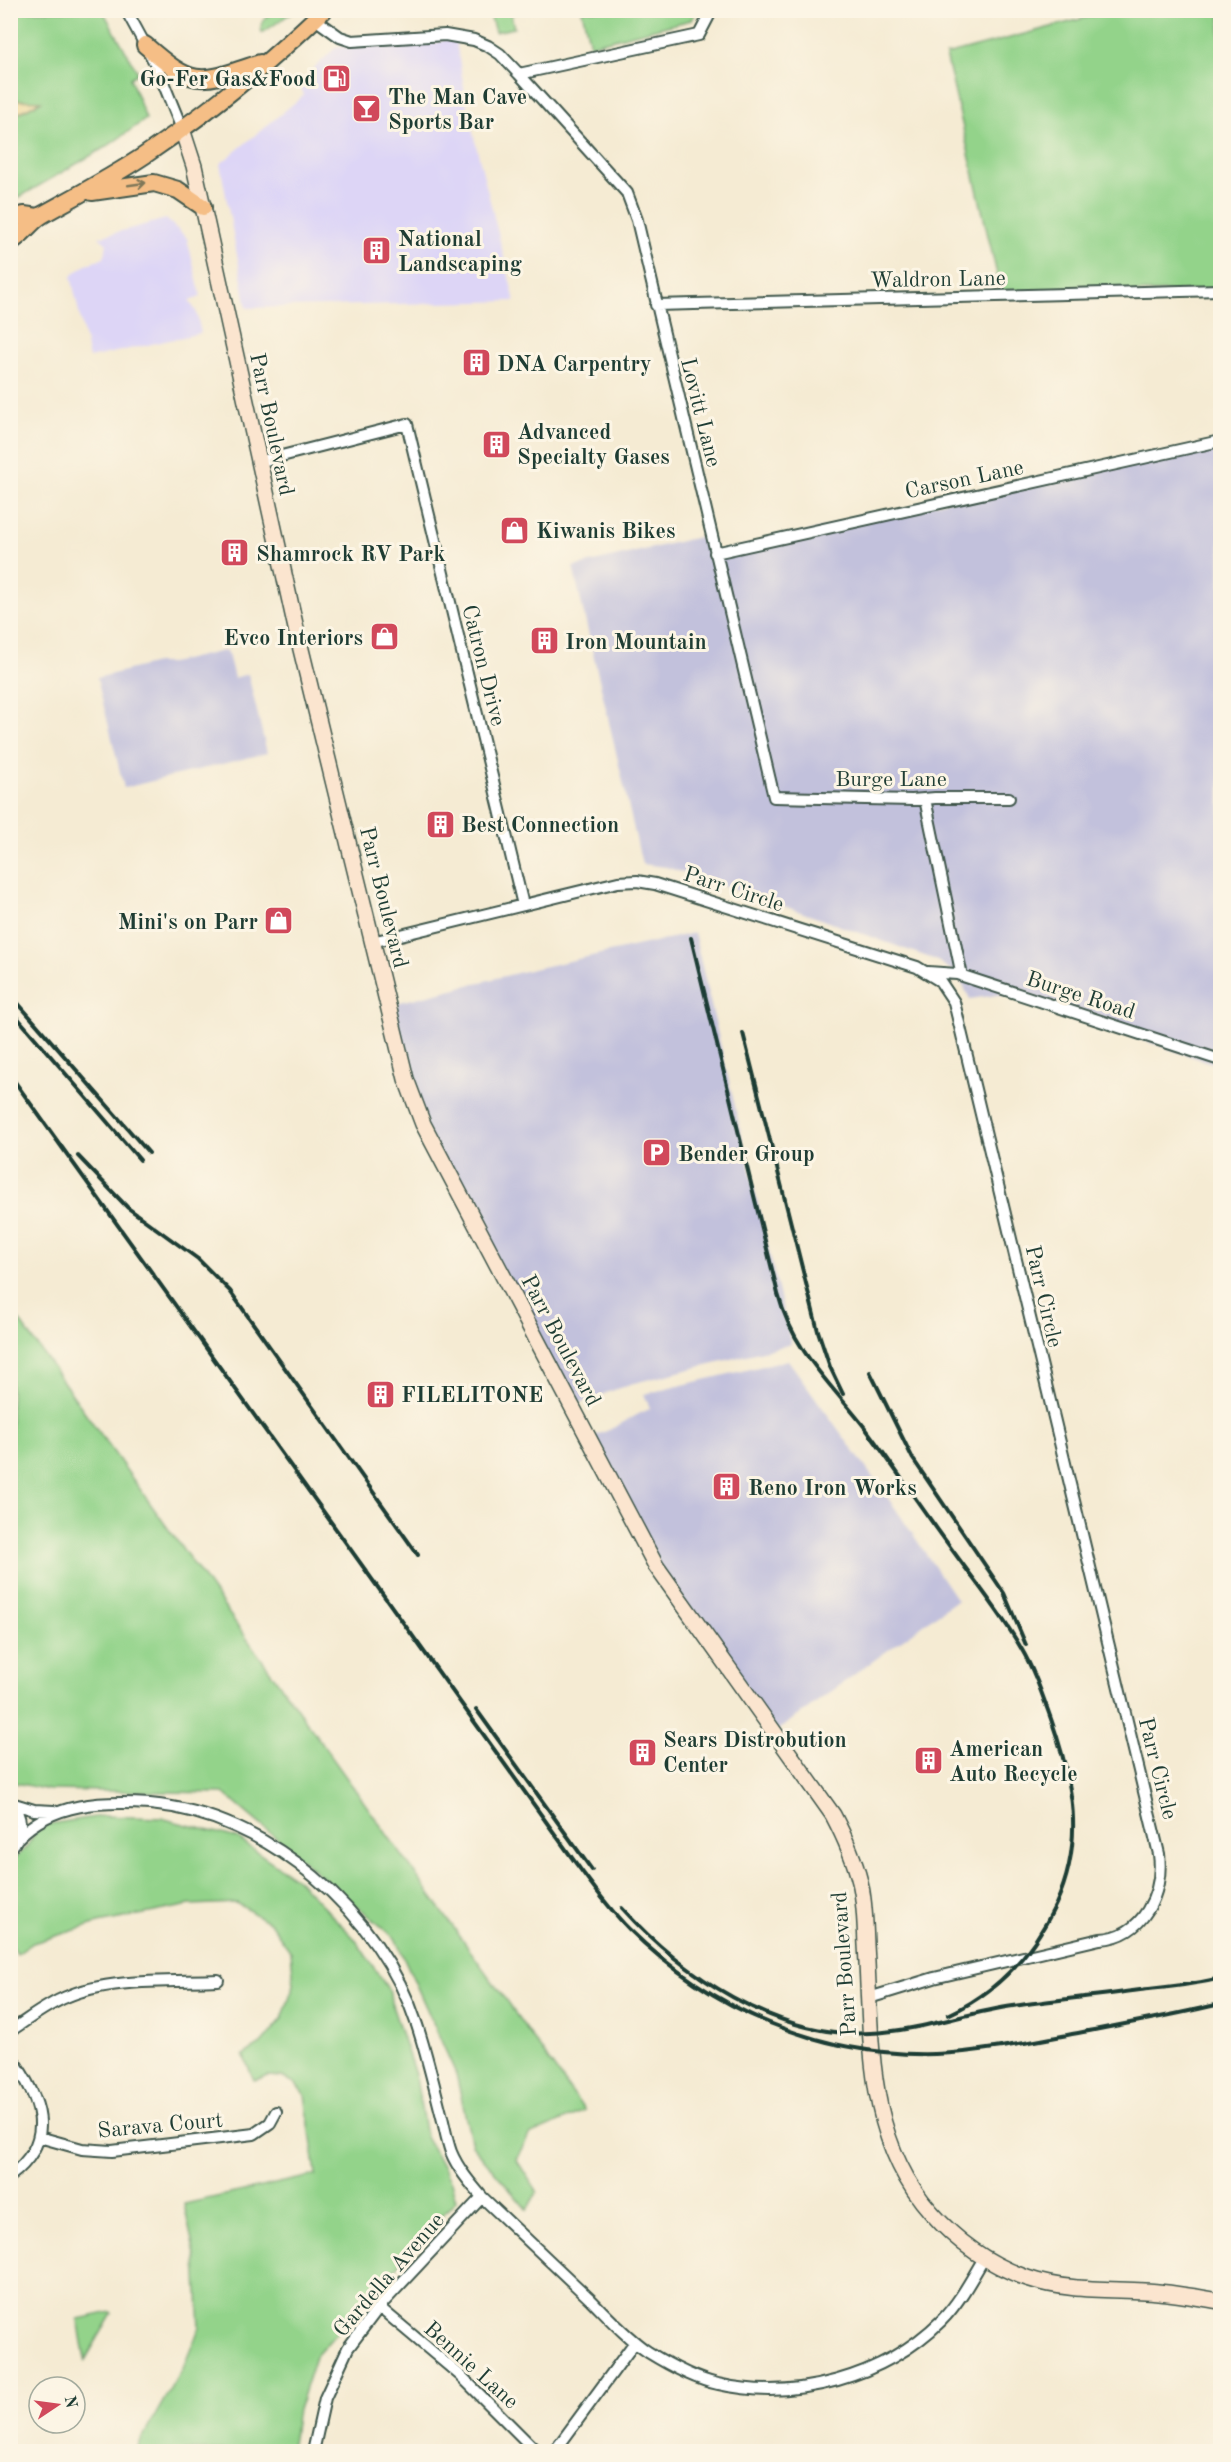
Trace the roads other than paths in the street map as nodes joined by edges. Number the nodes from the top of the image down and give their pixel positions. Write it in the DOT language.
graph roads {
  1 [pos="126,10"];
  2 [pos="712,10"];
  3 [pos="319,15"];
  4 [pos="145,45"];
  5 [pos="270,60"];
  6 [pos="519,74"];
  7 [pos="182,129"];
  8 [pos="79,194"];
  9 [pos="203,207"];
  10 [pos="38,217"];
  11 [pos="10,218"];
  12 [pos="10,242"];
  13 [pos="1221,290"];
  14 [pos="656,305"];
  15 [pos="1221,441"];
  16 [pos="258,462"];
  17 [pos="716,553"];
  18 [pos="774,797"];
  19 [pos="1009,798"];
  20 [pos="925,799"];
  21 [pos="523,905"];
  22 [pos="372,942"];
  23 [pos="927,972"];
  24 [pos="962,976"];
  25 [pos="1221,1059"];
  26 [pos="10,1803"];
  27 [pos="57,1811"];
  28 [pos="18,1838"];
  29 [pos="10,1849"];
  30 [pos="218,1980"];
  31 [pos="869,1998"];
  32 [pos="10,2031"];
  33 [pos="10,2056"];
  34 [pos="276,2112"];
  35 [pos="39,2137"];
  36 [pos="10,2176"];
  37 [pos="482,2197"];
  38 [pos="984,2258"];
  39 [pos="1221,2301"];
  40 [pos="379,2307"];
  41 [pos="635,2342"];
  42 [pos="313,2451"];
  43 [pos="537,2451"];
  44 [pos="554,2451"];
  1 -- 4 [label="street"];
  2 -- 6 [label="street"];
  3 -- 5 [label="main road"];
  3 -- 6 [label="street, Lovitt Lane"];
  4 -- 5 [label="main road"];
  4 -- 7 [label="street"];
  5 -- 7 [label="main road"];
  6 -- 14 [label="street, Lovitt Lane"];
  7 -- 8 [label="main road"];
  7 -- 9 [label="main road, Parr Boulevard"];
  8 -- 9 [label="main road, one-way"];
  8 -- 10 [label="main road"];
  9 -- 16 [label="main road, Parr Boulevard"];
  10 -- 11 [label="main road"];
  10 -- 12 [label="main road"];
  13 -- 14 [label="street, Waldron Lane"];
  14 -- 17 [label="street, Lovitt Lane"];
  15 -- 17 [label="street, Carson Lane"];
  16 -- 21 [label="street, Catron Drive"];
  16 -- 22 [label="main road, Parr Boulevard"];
  17 -- 18 [label="street, Lovitt Lane"];
  18 -- 20 [label="street, Burge Lane"];
  19 -- 20 [label="street, Burge Lane"];
  20 -- 24 [label="street"];
  21 -- 22 [label="street, Parr Circle"];
  21 -- 23 [label="street, Parr Circle"];
  22 -- 31 [label="main road, Parr Boulevard"];
  23 -- 24 [label="street, Burge Road"];
  23 -- 31 [label="street, Parr Circle"];
  24 -- 25 [label="street, Burge Road"];
  26 -- 27 [label="street"];
  26 -- 28 [label="street"];
  27 -- 28 [label="street"];
  27 -- 37 [label="street"];
  28 -- 29 [label="street"];
  30 -- 32 [label="street"];
  31 -- 38 [label="main road, Parr Boulevard"];
  33 -- 35 [label="street"];
  34 -- 35 [label="street, Sarava Court"];
  35 -- 36 [label="street"];
  37 -- 40 [label="street, Gardella Avenue"];
  37 -- 41 [label="street"];
  38 -- 39 [label="main road, Parr Boulevard"];
  38 -- 41 [label="street"];
  40 -- 42 [label="street, Gardella Avenue"];
  40 -- 43 [label="street, Bennie Lane"];
  41 -- 44 [label="street"];
}
